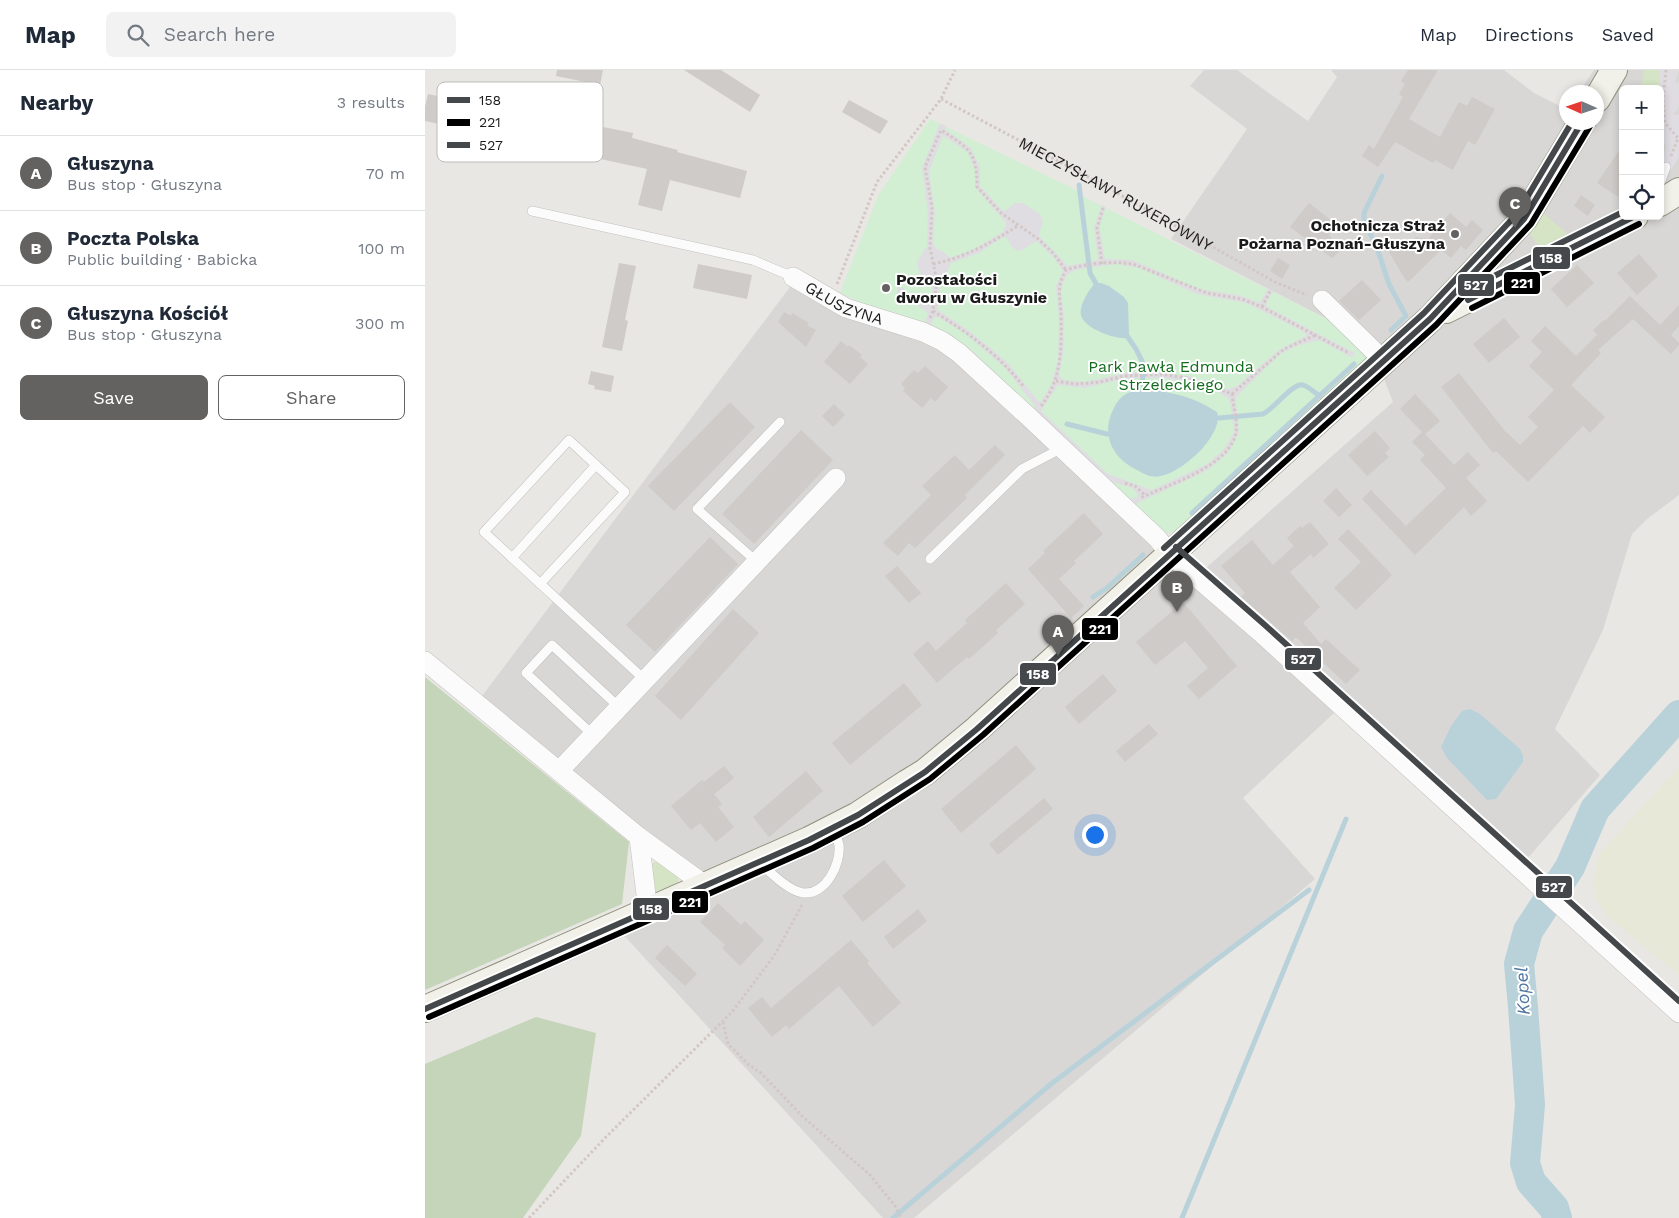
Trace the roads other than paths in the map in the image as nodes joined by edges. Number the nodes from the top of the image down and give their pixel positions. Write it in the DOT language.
graph roads {
  1 [pos="1614,70"];
  2 [pos="1604,87"];
  3 [pos="1577,130"];
  4 [pos="1666,167"];
  5 [pos="1666,192"];
  6 [pos="532,211"];
  7 [pos="1627,220"];
  8 [pos="1519,223"];
  9 [pos="1545,260"];
  10 [pos="793,276"];
  11 [pos="1322,300"];
  12 [pos="1430,318"];
  13 [pos="1380,364"];
  14 [pos="780,422"];
  15 [pos="1062,447"];
  16 [pos="596,466"];
  17 [pos="836,478"];
  18 [pos="1170,554"];
  19 [pos="512,558"];
  20 [pos="930,559"];
  21 [pos="757,562"];
  22 [pos="540,584"];
  23 [pos="425,660"];
  24 [pos="645,680"];
  25 [pos="620,708"];
  26 [pos="593,736"];
  27 [pos="559,771"];
  28 [pos="832,829"];
  29 [pos="639,837"];
  30 [pos="759,862"];
  31 [pos="705,885"];
  32 [pos="648,911"];
  33 [pos="425,1009"];
  34 [pos="1679,1013"];
  1 -- 2 [label="street"];
  3 -- 8 [label="street"];
  4 -- 5 [label="lane"];
  6 -- 10 [label="lane"];
  7 -- 9 [label="street"];
  8 -- 9 [label="street"];
  8 -- 12 [label="street"];
  9 -- 12 [label="street"];
  10 -- 15 [label="street, GŁUSZYNA"];
  11 -- 13 [label="street"];
  12 -- 13 [label="street"];
  13 -- 18 [label="street"];
  14 -- 21 [label="lane"];
  15 -- 18 [label="street, GŁUSZYNA"];
  15 -- 20 [label="lane"];
  16 -- 19 [label="lane"];
  16 -- 19 [label="lane"];
  16 -- 22 [label="lane"];
  17 -- 21 [label="street"];
  18 -- 28 [label="street"];
  18 -- 34 [label="street, GŁUSZYNA"];
  19 -- 22 [label="lane"];
  21 -- 24 [label="street"];
  22 -- 24 [label="lane"];
  23 -- 27 [label="street"];
  24 -- 25 [label="street"];
  25 -- 26 [label="street"];
  25 -- 26 [label="lane"];
  26 -- 27 [label="street"];
  27 -- 29 [label="street"];
  28 -- 30 [label="street"];
  28 -- 30 [label="lane"];
  29 -- 31 [label="street"];
  29 -- 32 [label="street"];
  30 -- 31 [label="street"];
  31 -- 32 [label="street"];
  32 -- 33 [label="street"];
}
